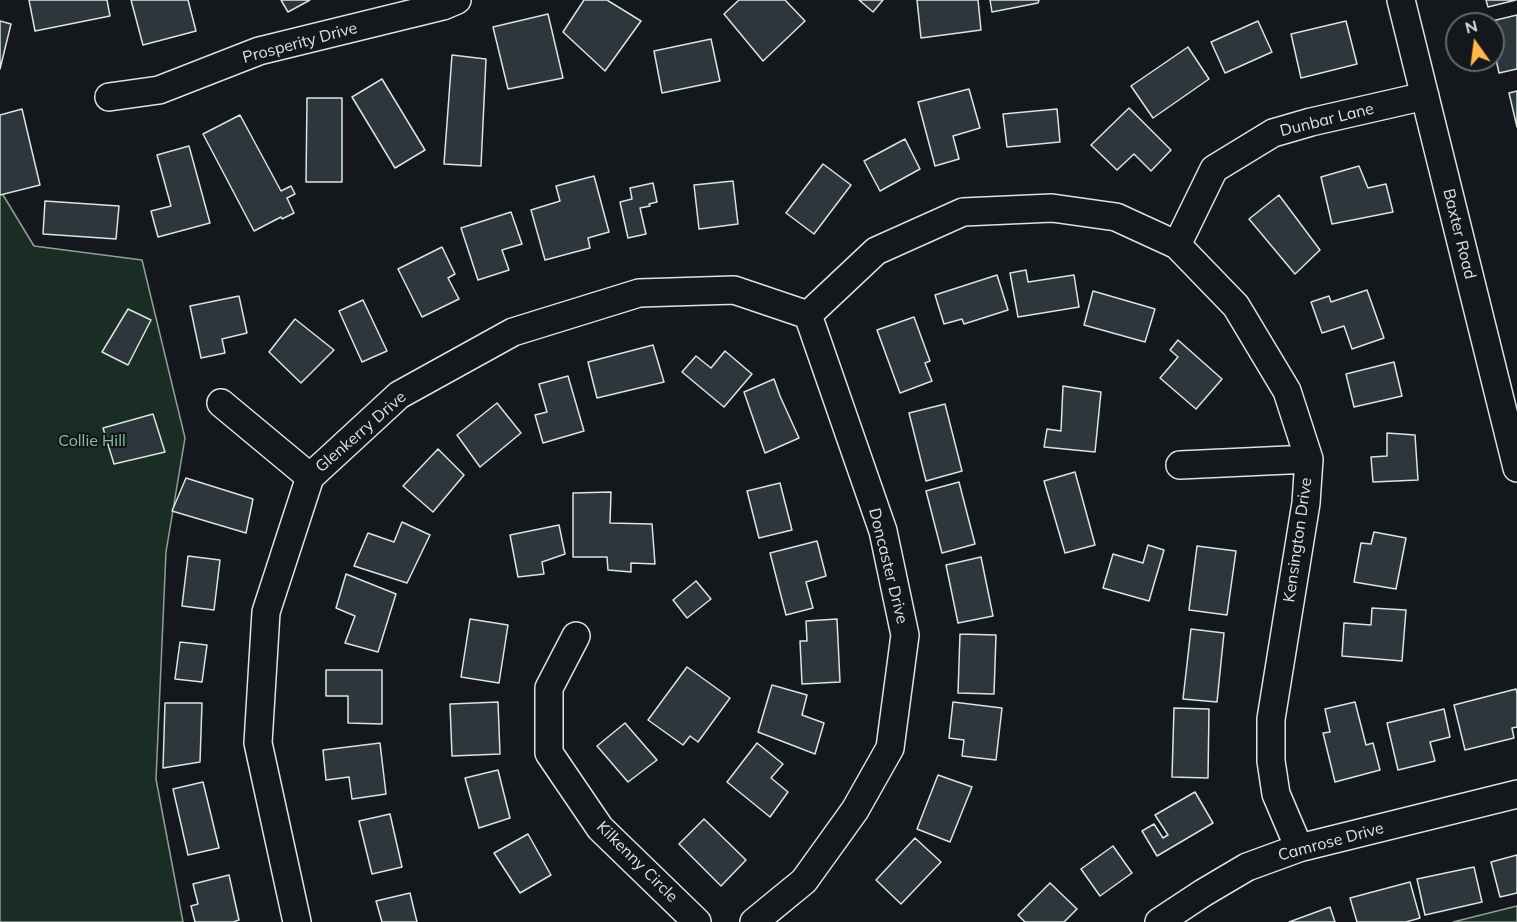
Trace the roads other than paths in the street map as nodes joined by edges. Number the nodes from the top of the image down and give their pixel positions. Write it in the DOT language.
graph roads {
  1 [pos="457,0"];
  2 [pos="1401,0"];
  3 [pos="382,11"];
  4 [pos="1425,96"];
  5 [pos="109,98"];
  6 [pos="1177,245"];
  7 [pos="808,315"];
  8 [pos="221,403"];
  9 [pos="1309,459"];
  10 [pos="1180,465"];
  11 [pos="1517,468"];
  12 [pos="310,477"];
  13 [pos="576,636"];
  14 [pos="1517,794"];
  15 [pos="1299,848"];
  16 [pos="297,922"];
  17 [pos="697,922"];
  18 [pos="754,922"];
  19 [pos="1159,922"];
  1 -- 3 [label="street, Prosperity Drive"];
  2 -- 4 [label="street, Baxter Road"];
  3 -- 5 [label="street, Prosperity Drive"];
  4 -- 6 [label="street, Dunbar Lane"];
  4 -- 11 [label="street, Baxter Road"];
  6 -- 7 [label="street, Kensington Drive"];
  6 -- 9 [label="street, Kensington Drive"];
  7 -- 12 [label="street, Glenkerry Drive"];
  7 -- 18 [label="street, Doncaster Drive"];
  8 -- 12 [label="street"];
  9 -- 10 [label="street"];
  9 -- 15 [label="street, Kensington Drive"];
  12 -- 16 [label="street, Glenkerry Drive"];
  13 -- 17 [label="street, Kilkenny Circle"];
  14 -- 15 [label="street, Camrose Drive"];
  15 -- 19 [label="street, Camrose Drive"];
}
